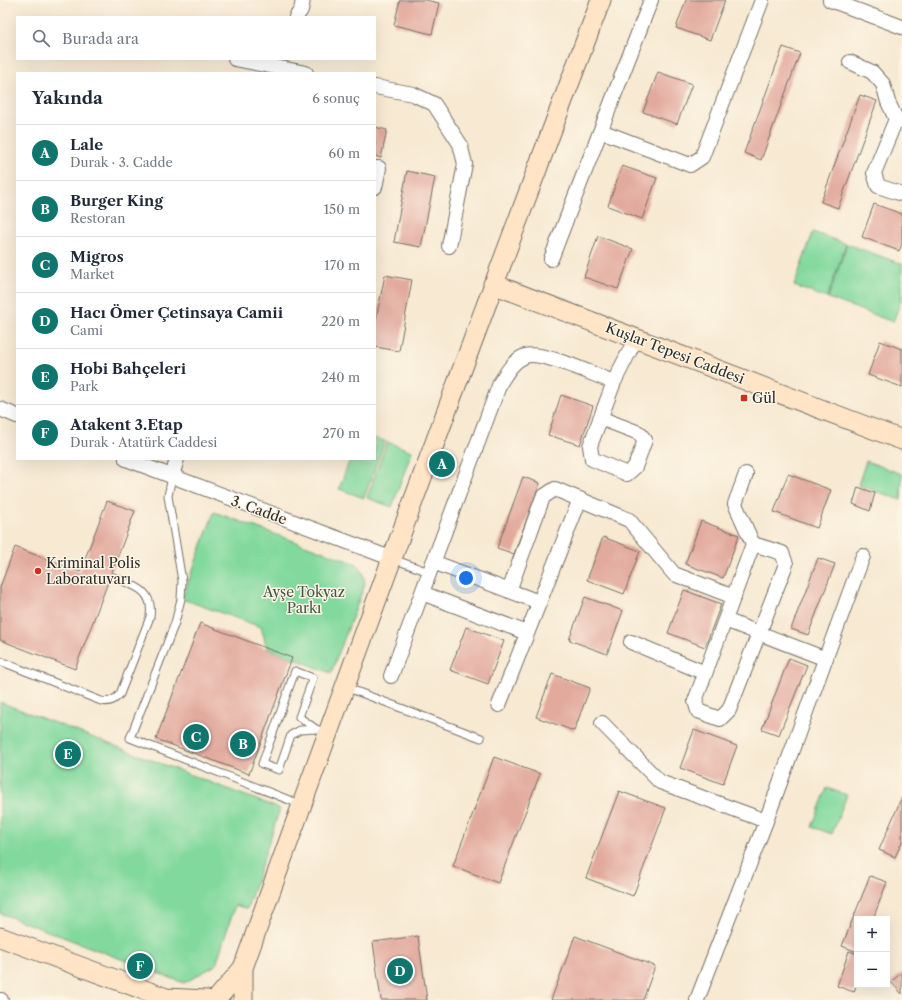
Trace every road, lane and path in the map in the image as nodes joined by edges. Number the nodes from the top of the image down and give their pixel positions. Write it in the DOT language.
graph roads {
  1 [pos="303,0"];
  2 [pos="601,0"];
  3 [pos="651,0"];
  4 [pos="762,0"];
  5 [pos="830,0"];
  6 [pos="297,16"];
  7 [pos="902,27"];
  8 [pos="239,60"];
  9 [pos="850,62"];
  10 [pos="260,65"];
  11 [pos="300,72"];
  12 [pos="376,86"];
  13 [pos="899,120"];
  14 [pos="601,130"];
  15 [pos="376,168"];
  16 [pos="376,182"];
  17 [pos="902,194"];
  18 [pos="449,246"];
  19 [pos="551,259"];
  20 [pos="493,284"];
  21 [pos="636,338"];
  22 [pos="614,382"];
  23 [pos="0,410"];
  24 [pos="16,416"];
  25 [pos="600,418"];
  26 [pos="902,440"];
  27 [pos="129,460"];
  28 [pos="177,460"];
  29 [pos="746,474"];
  30 [pos="172,477"];
  31 [pos="580,499"];
  32 [pos="753,544"];
  33 [pos="863,556"];
  34 [pos="393,559"];
  35 [pos="431,567"];
  36 [pos="113,577"];
  37 [pos="509,591"];
  38 [pos="422,592"];
  39 [pos="734,597"];
  40 [pos="539,602"];
  41 [pos="725,620"];
  42 [pos="527,633"];
  43 [pos="759,633"];
  44 [pos="631,642"];
  45 [pos="826,659"];
  46 [pos="0,661"];
  47 [pos="705,673"];
  48 [pos="391,676"];
  49 [pos="344,687"];
  50 [pos="499,706"];
  51 [pos="602,722"];
  52 [pos="321,731"];
  53 [pos="481,738"];
  54 [pos="302,805"];
  55 [pos="766,821"];
  56 [pos="0,938"];
  57 [pos="243,968"];
  58 [pos="167,999"];
  59 [pos="207,1000"];
  60 [pos="217,1000"];
  61 [pos="227,1000"];
  62 [pos="243,1000"];
  63 [pos="697,1000"];
  1 -- 6 [label="street"];
  2 -- 20 [label="street"];
  3 -- 14 [label="street"];
  4 -- 14 [label="street"];
  5 -- 7 [label="street"];
  8 -- 10 [label="street"];
  9 -- 13 [label="street"];
  10 -- 11 [label="street"];
  12 -- 18 [label="street"];
  13 -- 17 [label="street"];
  14 -- 19 [label="street"];
  15 -- 16 [label="street"];
  20 -- 21 [label="street, Kuşlar Tepesi Caddesi"];
  20 -- 34 [label="street"];
  21 -- 22 [label="street"];
  21 -- 26 [label="street, Kuşlar Tepesi Caddesi"];
  22 -- 25 [label="street"];
  22 -- 35 [label="street"];
  23 -- 24 [label="street"];
  27 -- 30 [label="street, 3. Cadde"];
  28 -- 30 [label="street"];
  29 -- 32 [label="street"];
  30 -- 34 [label="street, 3. Cadde"];
  30 -- 54 [label="lane"];
  31 -- 37 [label="street"];
  31 -- 39 [label="street"];
  31 -- 40 [label="street"];
  32 -- 39 [label="street"];
  32 -- 43 [label="street"];
  33 -- 45 [label="street"];
  34 -- 35 [label="lane"];
  34 -- 49 [label="street"];
  35 -- 37 [label="street"];
  35 -- 38 [label="street"];
  36 -- 46 [label="lane"];
  37 -- 40 [label="street"];
  38 -- 42 [label="street"];
  38 -- 48 [label="street"];
  39 -- 41 [label="street"];
  40 -- 42 [label="street"];
  41 -- 43 [label="street"];
  41 -- 47 [label="street"];
  42 -- 50 [label="street"];
  43 -- 45 [label="street"];
  43 -- 47 [label="street"];
  44 -- 47 [label="street"];
  45 -- 55 [label="street"];
  49 -- 52 [label="street"];
  49 -- 53 [label="lane"];
  51 -- 55 [label="street"];
  52 -- 52 [label="lane"];
  52 -- 54 [label="street"];
  54 -- 57 [label="street"];
  55 -- 63 [label="street"];
  56 -- 58 [label="street"];
  57 -- 60 [label="street"];
  57 -- 62 [label="street"];
  58 -- 59 [label="street"];
  60 -- 61 [label="street"];
}
